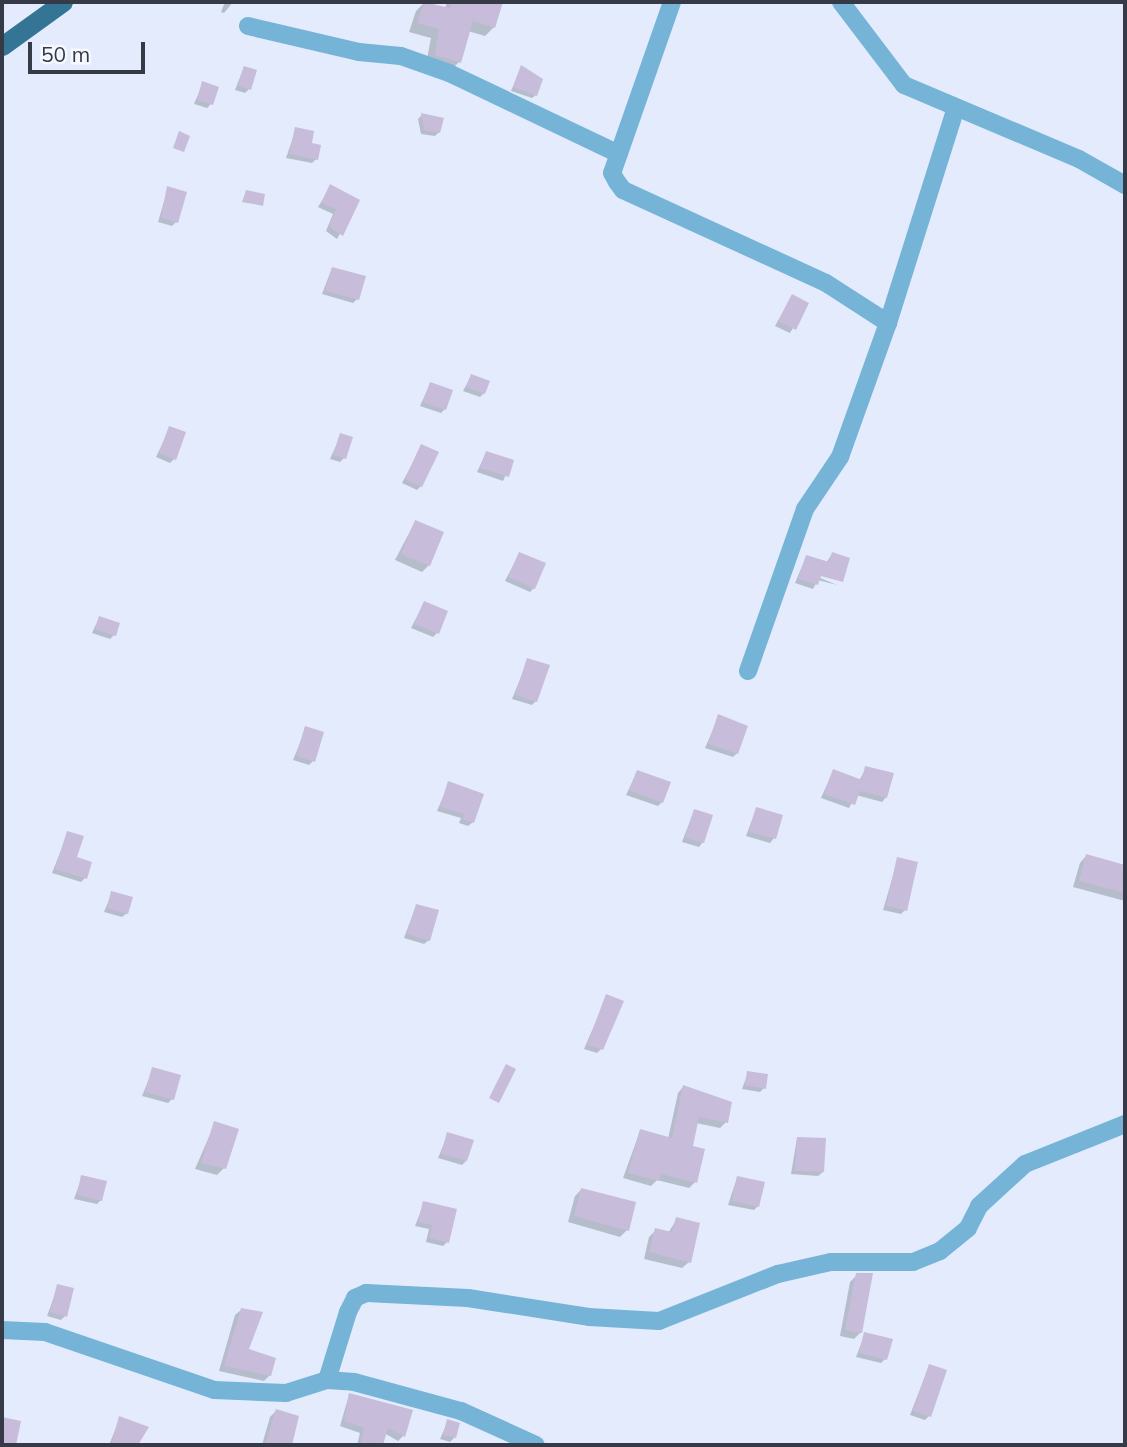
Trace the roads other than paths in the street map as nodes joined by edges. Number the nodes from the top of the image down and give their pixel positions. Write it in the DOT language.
graph roads {
  1 [pos="63,2"];
  2 [pos="672,2"];
  3 [pos="841,2"];
  4 [pos="248,26"];
  5 [pos="2,46"];
  6 [pos="956,107"];
  7 [pos="619,154"];
  8 [pos="1125,186"];
  9 [pos="888,323"];
  10 [pos="748,671"];
  11 [pos="1125,1124"];
  12 [pos="2,1330"];
  13 [pos="327,1380"];
  14 [pos="536,1445"];
  1 -- 5 [label="highway"];
  2 -- 7 [label="street"];
  3 -- 6 [label="street"];
  4 -- 7 [label="street"];
  6 -- 8 [label="street"];
  6 -- 9 [label="street"];
  7 -- 9 [label="street"];
  9 -- 10 [label="street"];
  11 -- 13 [label="street"];
  12 -- 13 [label="street"];
  13 -- 14 [label="street"];
}
